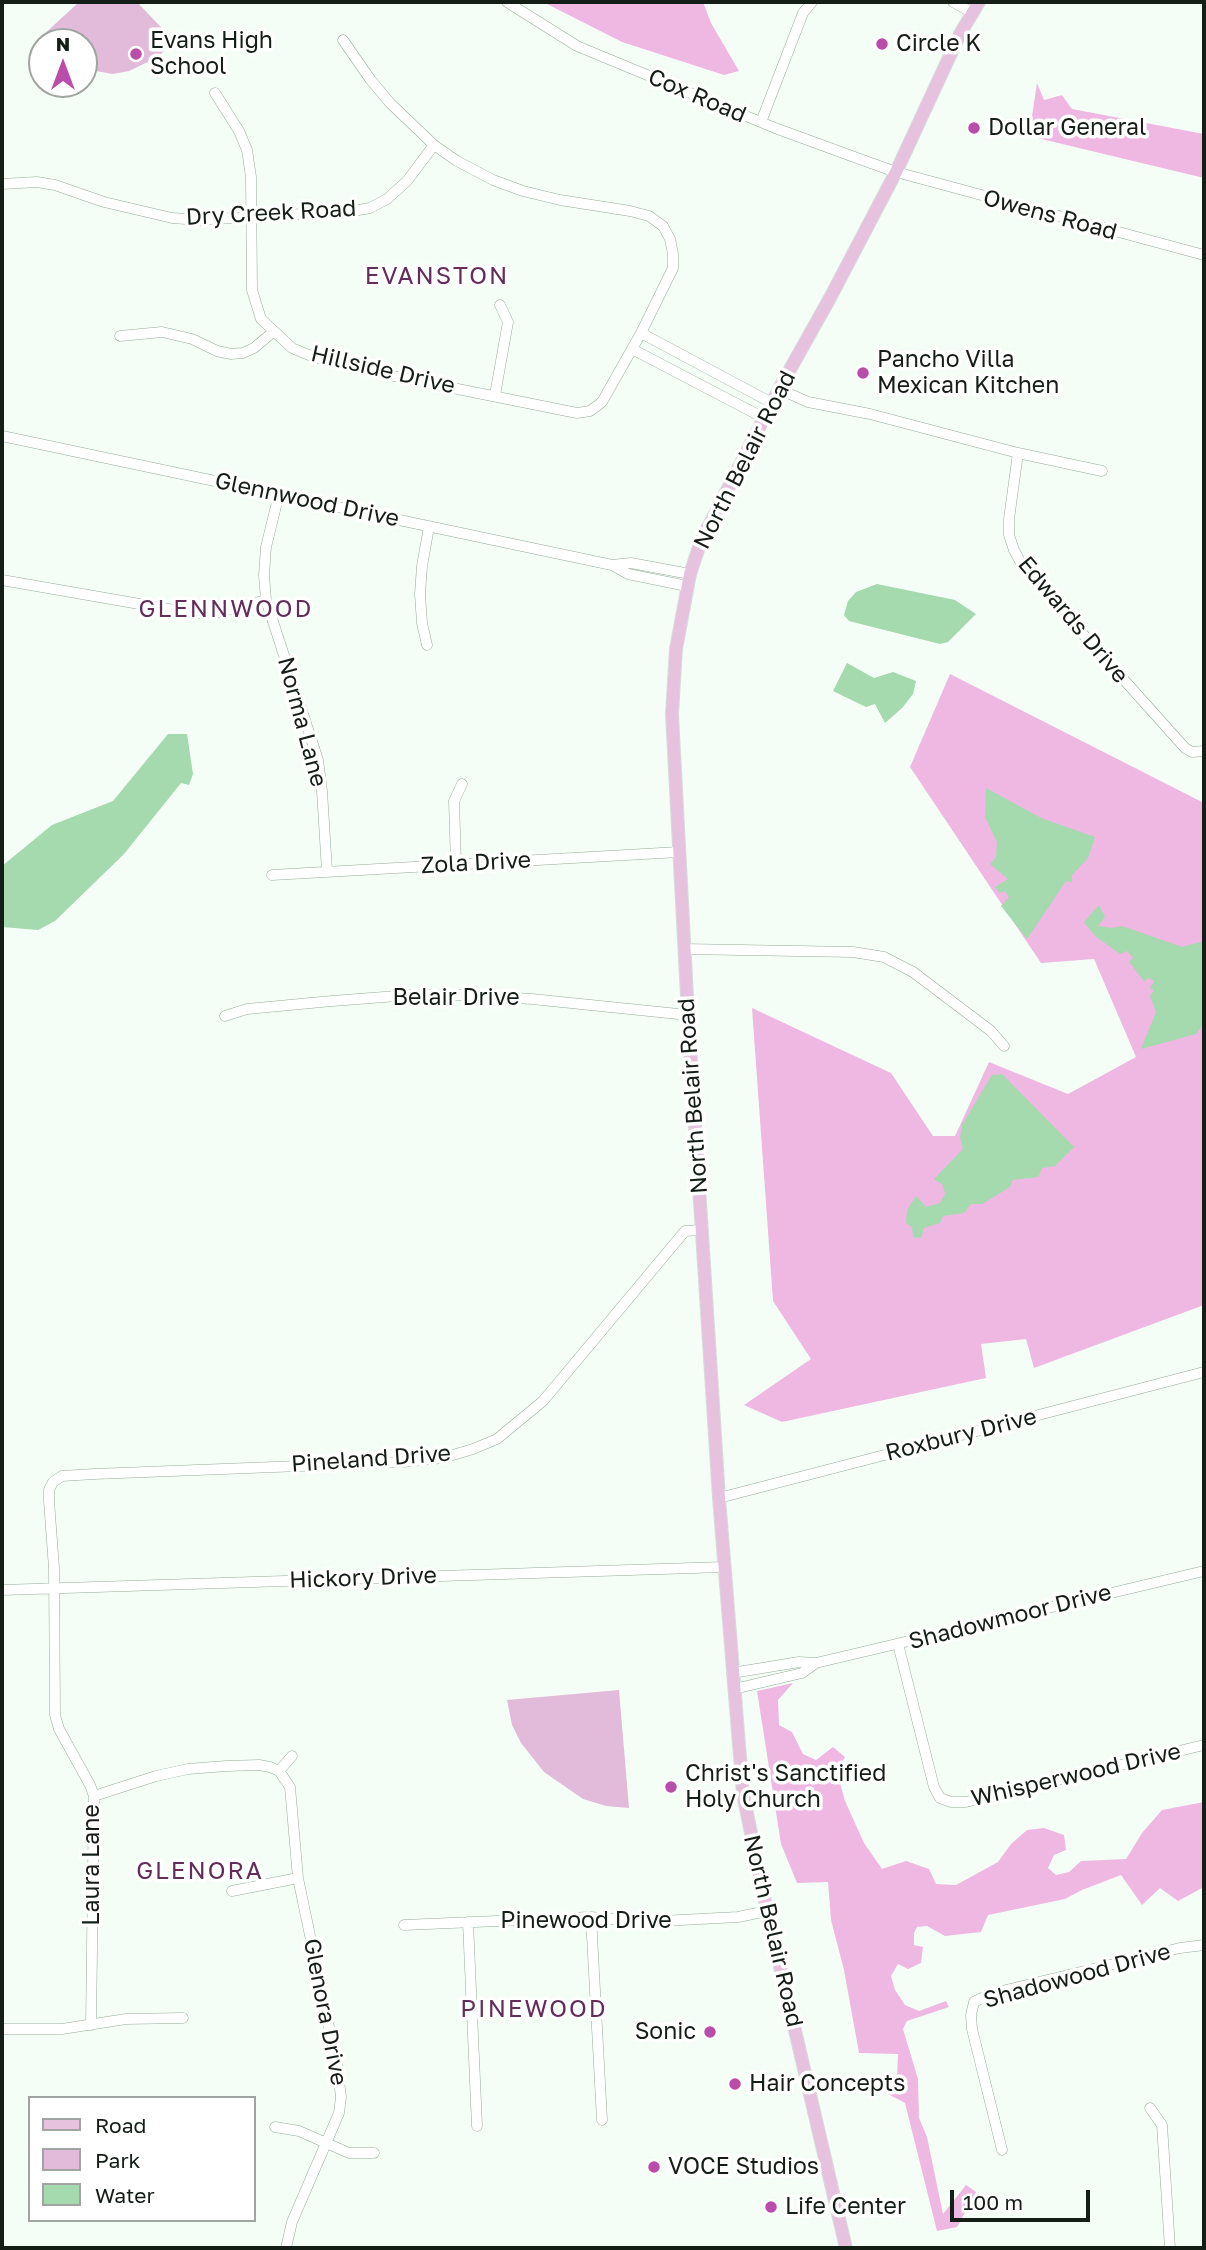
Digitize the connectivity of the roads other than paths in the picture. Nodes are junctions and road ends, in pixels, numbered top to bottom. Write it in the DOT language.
graph roads {
  1 [pos="507,2"];
  2 [pos="812,2"];
  3 [pos="953,2"];
  4 [pos="976,7"];
  5 [pos="343,40"];
  6 [pos="215,93"];
  7 [pos="761,122"];
  8 [pos="434,145"];
  9 [pos="896,172"];
  10 [pos="2,184"];
  11 [pos="252,217"];
  12 [pos="1204,255"];
  13 [pos="500,305"];
  14 [pos="273,332"];
  15 [pos="641,333"];
  16 [pos="120,336"];
  17 [pos="632,349"];
  18 [pos="779,388"];
  19 [pos="495,395"];
  20 [pos="772,403"];
  21 [pos="764,418"];
  22 [pos="2,436"];
  23 [pos="1018,453"];
  24 [pos="1102,471"];
  25 [pos="279,494"];
  26 [pos="429,527"];
  27 [pos="2,580"];
  28 [pos="689,580"];
  29 [pos="266,600"];
  30 [pos="427,645"];
  31 [pos="1204,751"];
  32 [pos="462,784"];
  33 [pos="679,852"];
  34 [pos="456,864"];
  35 [pos="327,872"];
  36 [pos="272,875"];
  37 [pos="684,949"];
  38 [pos="688,1015"];
  39 [pos="225,1016"];
  40 [pos="1004,1046"];
  41 [pos="701,1230"];
  42 [pos="1204,1372"];
  43 [pos="719,1498"];
  44 [pos="724,1567"];
  45 [pos="1204,1571"];
  46 [pos="54,1588"];
  47 [pos="2,1590"];
  48 [pos="898,1644"];
  49 [pos="816,1663"];
  50 [pos="774,1666"];
  51 [pos="732,1673"];
  52 [pos="777,1679"];
  53 [pos="734,1689"];
  54 [pos="1204,1745"];
  55 [pos="292,1756"];
  56 [pos="279,1771"];
  57 [pos="94,1796"];
  58 [pos="298,1878"];
  59 [pos="232,1891"];
  60 [pos="767,1911"];
  61 [pos="592,1917"];
  62 [pos="468,1922"];
  63 [pos="404,1925"];
  64 [pos="1204,1945"];
  65 [pos="183,2018"];
  66 [pos="91,2025"];
  67 [pos="2,2029"];
  68 [pos="1150,2108"];
  69 [pos="602,2120"];
  70 [pos="477,2126"];
  71 [pos="275,2127"];
  72 [pos="326,2143"];
  73 [pos="1002,2150"];
  74 [pos="374,2153"];
  75 [pos="286,2248"];
  76 [pos="846,2248"];
  77 [pos="1170,2248"];
  1 -- 7 [label="street, Cox Road"];
  2 -- 7 [label="street"];
  3 -- 4 [label="street"];
  4 -- 9 [label="main road, North Belair Road"];
  5 -- 8 [label="street"];
  6 -- 11 [label="street, Hillside Drive"];
  7 -- 9 [label="street, Cox Road"];
  8 -- 11 [label="street, Dry Creek Road"];
  8 -- 15 [label="street"];
  9 -- 12 [label="street, Owens Road"];
  9 -- 18 [label="main road, North Belair Road"];
  10 -- 11 [label="street, Dry Creek Road"];
  11 -- 14 [label="street, Hillside Drive"];
  13 -- 19 [label="street"];
  14 -- 16 [label="street"];
  14 -- 19 [label="street, Hillside Drive"];
  15 -- 17 [label="street"];
  15 -- 20 [label="street"];
  17 -- 19 [label="street, Hillside Drive"];
  17 -- 21 [label="street"];
  18 -- 20 [label="main road, North Belair Road"];
  18 -- 23 [label="street"];
  20 -- 21 [label="main road, North Belair Road"];
  21 -- 28 [label="main road, North Belair Road"];
  22 -- 25 [label="street, Glennwood Drive"];
  23 -- 24 [label="street"];
  23 -- 31 [label="street, Edwards Drive"];
  25 -- 26 [label="street, Glennwood Drive"];
  25 -- 29 [label="street, Norma Lane"];
  26 -- 28 [label="street, Glennwood Drive"];
  26 -- 30 [label="street"];
  27 -- 29 [label="street"];
  28 -- 33 [label="main road, North Belair Road"];
  29 -- 35 [label="street, Norma Lane"];
  32 -- 34 [label="street"];
  33 -- 34 [label="street, Zola Drive"];
  33 -- 37 [label="main road, North Belair Road"];
  34 -- 35 [label="street, Zola Drive"];
  35 -- 36 [label="street, Zola Drive"];
  37 -- 38 [label="main road, North Belair Road"];
  37 -- 40 [label="street"];
  38 -- 39 [label="street, Belair Drive"];
  38 -- 41 [label="main road, North Belair Road"];
  41 -- 43 [label="main road, North Belair Road"];
  41 -- 46 [label="street, Pineland Drive"];
  42 -- 43 [label="street, Roxbury Drive"];
  43 -- 44 [label="main road, North Belair Road"];
  44 -- 46 [label="street, Hickory Drive"];
  44 -- 51 [label="main road, North Belair Road"];
  45 -- 48 [label="street, Shadowmoor Drive"];
  46 -- 47 [label="street, Hickory Drive"];
  46 -- 57 [label="street, Laura Lane"];
  48 -- 49 [label="street, Shadowmoor Drive"];
  48 -- 54 [label="street, Whisperwood Drive"];
  49 -- 50 [label="street, Shadowmoor Drive"];
  49 -- 52 [label="street, Shadowmoor Drive"];
  50 -- 51 [label="street, Shadowmoor Drive"];
  50 -- 52 [label="street"];
  51 -- 53 [label="main road, North Belair Road"];
  52 -- 53 [label="street, Shadowmoor Drive"];
  53 -- 60 [label="main road, North Belair Road"];
  55 -- 56 [label="street"];
  56 -- 57 [label="street"];
  56 -- 58 [label="street, Glenora Drive"];
  57 -- 66 [label="street, Laura Lane"];
  58 -- 59 [label="street"];
  58 -- 72 [label="street, Glenora Drive"];
  60 -- 61 [label="street, Pinewood Drive"];
  60 -- 76 [label="main road, North Belair Road"];
  61 -- 62 [label="street, Pinewood Drive"];
  61 -- 69 [label="street"];
  62 -- 63 [label="street, Pinewood Drive"];
  62 -- 70 [label="street"];
  64 -- 73 [label="street, Shadowood Drive"];
  65 -- 66 [label="street"];
  66 -- 67 [label="street"];
  68 -- 77 [label="street"];
  71 -- 72 [label="street"];
  72 -- 74 [label="street"];
  72 -- 75 [label="street, Glenora Drive"];
}
